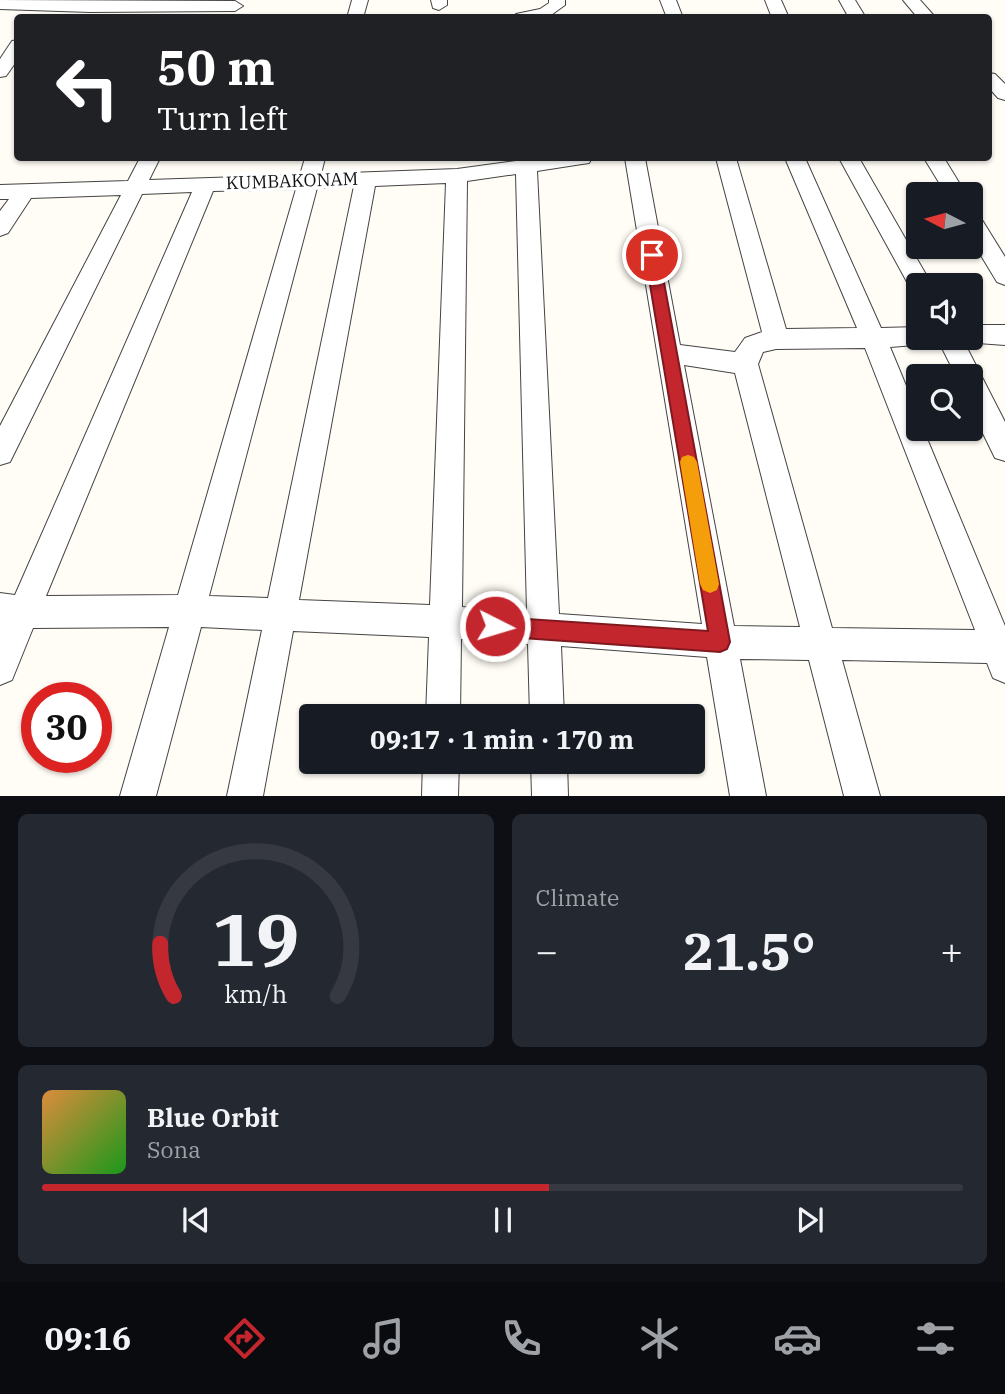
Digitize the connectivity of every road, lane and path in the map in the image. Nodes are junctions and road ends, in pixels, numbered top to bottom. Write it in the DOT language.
graph roads {
  1 [pos="557,0"];
  2 [pos="911,0"];
  3 [pos="0,4"];
  4 [pos="234,8"];
  5 [pos="43,11"];
  6 [pos="540,14"];
  7 [pos="924,14"];
  8 [pos="14,51"];
  9 [pos="0,72"];
  10 [pos="992,81"];
  11 [pos="1005,94"];
  12 [pos="148,161"];
  13 [pos="636,161"];
  14 [pos="727,161"];
  15 [pos="796,161"];
  16 [pos="851,161"];
  17 [pos="936,161"];
  18 [pos="526,162"];
  19 [pos="311,170"];
  20 [pos="457,176"];
  21 [pos="366,178"];
  22 [pos="949,182"];
  23 [pos="206,184"];
  24 [pos="134,187"];
  25 [pos="26,189"];
  26 [pos="0,192"];
  27 [pos="0,228"];
  28 [pos="984,241"];
  29 [pos="913,273"];
  30 [pos="1005,276"];
  31 [pos="983,335"];
  32 [pos="1005,335"];
  33 [pos="906,338"];
  34 [pos="776,339"];
  35 [pos="874,339"];
  36 [pos="669,353"];
  37 [pos="745,364"];
  38 [pos="983,406"];
  39 [pos="1005,449"];
  40 [pos="0,453"];
  41 [pos="12,610"];
  42 [pos="191,611"];
  43 [pos="281,616"];
  44 [pos="447,622"];
  45 [pos="544,631"];
  46 [pos="720,642"];
  47 [pos="822,643"];
  48 [pos="1002,653"];
  49 [pos="0,668"];
  50 [pos="444,704"];
  51 [pos="547,704"];
  52 [pos="441,774"];
  53 [pos="549,774"];
  54 [pos="138,796"];
  55 [pos="245,796"];
  56 [pos="440,796"];
  57 [pos="550,796"];
  58 [pos="748,796"];
  59 [pos="862,796"];
  1 -- 6 [label="street"];
  2 -- 7 [label="street"];
  3 -- 5 [label="street"];
  4 -- 5 [label="street"];
  8 -- 9 [label="street"];
  10 -- 11 [label="street"];
  12 -- 24 [label="street"];
  13 -- 36 [label="street"];
  14 -- 34 [label="street"];
  15 -- 35 [label="street"];
  16 -- 29 [label="street"];
  17 -- 22 [label="street"];
  18 -- 20 [label="street, KUMBAKONAM"];
  18 -- 45 [label="street"];
  19 -- 21 [label="street, KUMBAKONAM"];
  19 -- 23 [label="street, KUMBAKONAM"];
  19 -- 42 [label="street"];
  20 -- 21 [label="street, KUMBAKONAM"];
  20 -- 44 [label="street"];
  21 -- 43 [label="street"];
  23 -- 24 [label="street, KUMBAKONAM"];
  23 -- 41 [label="street"];
  24 -- 25 [label="street, KUMBAKONAM"];
  24 -- 40 [label="street"];
  25 -- 26 [label="street, KUMBAKONAM"];
  25 -- 27 [label="street"];
  28 -- 30 [label="street"];
  31 -- 32 [label="street"];
  33 -- 35 [label="street"];
  34 -- 35 [label="street"];
  34 -- 37 [label="street"];
  35 -- 48 [label="street"];
  36 -- 37 [label="street"];
  36 -- 46 [label="street"];
  37 -- 47 [label="street"];
  38 -- 39 [label="street"];
  41 -- 42 [label="street"];
  41 -- 49 [label="street"];
  42 -- 43 [label="street"];
  42 -- 54 [label="street"];
  43 -- 44 [label="street"];
  43 -- 55 [label="street"];
  44 -- 45 [label="street"];
  44 -- 50 [label="street"];
  45 -- 46 [label="street"];
  45 -- 51 [label="street"];
  46 -- 47 [label="street"];
  46 -- 58 [label="street"];
  47 -- 48 [label="street"];
  47 -- 59 [label="street"];
  52 -- 56 [label="street"];
  53 -- 57 [label="street"];
}
